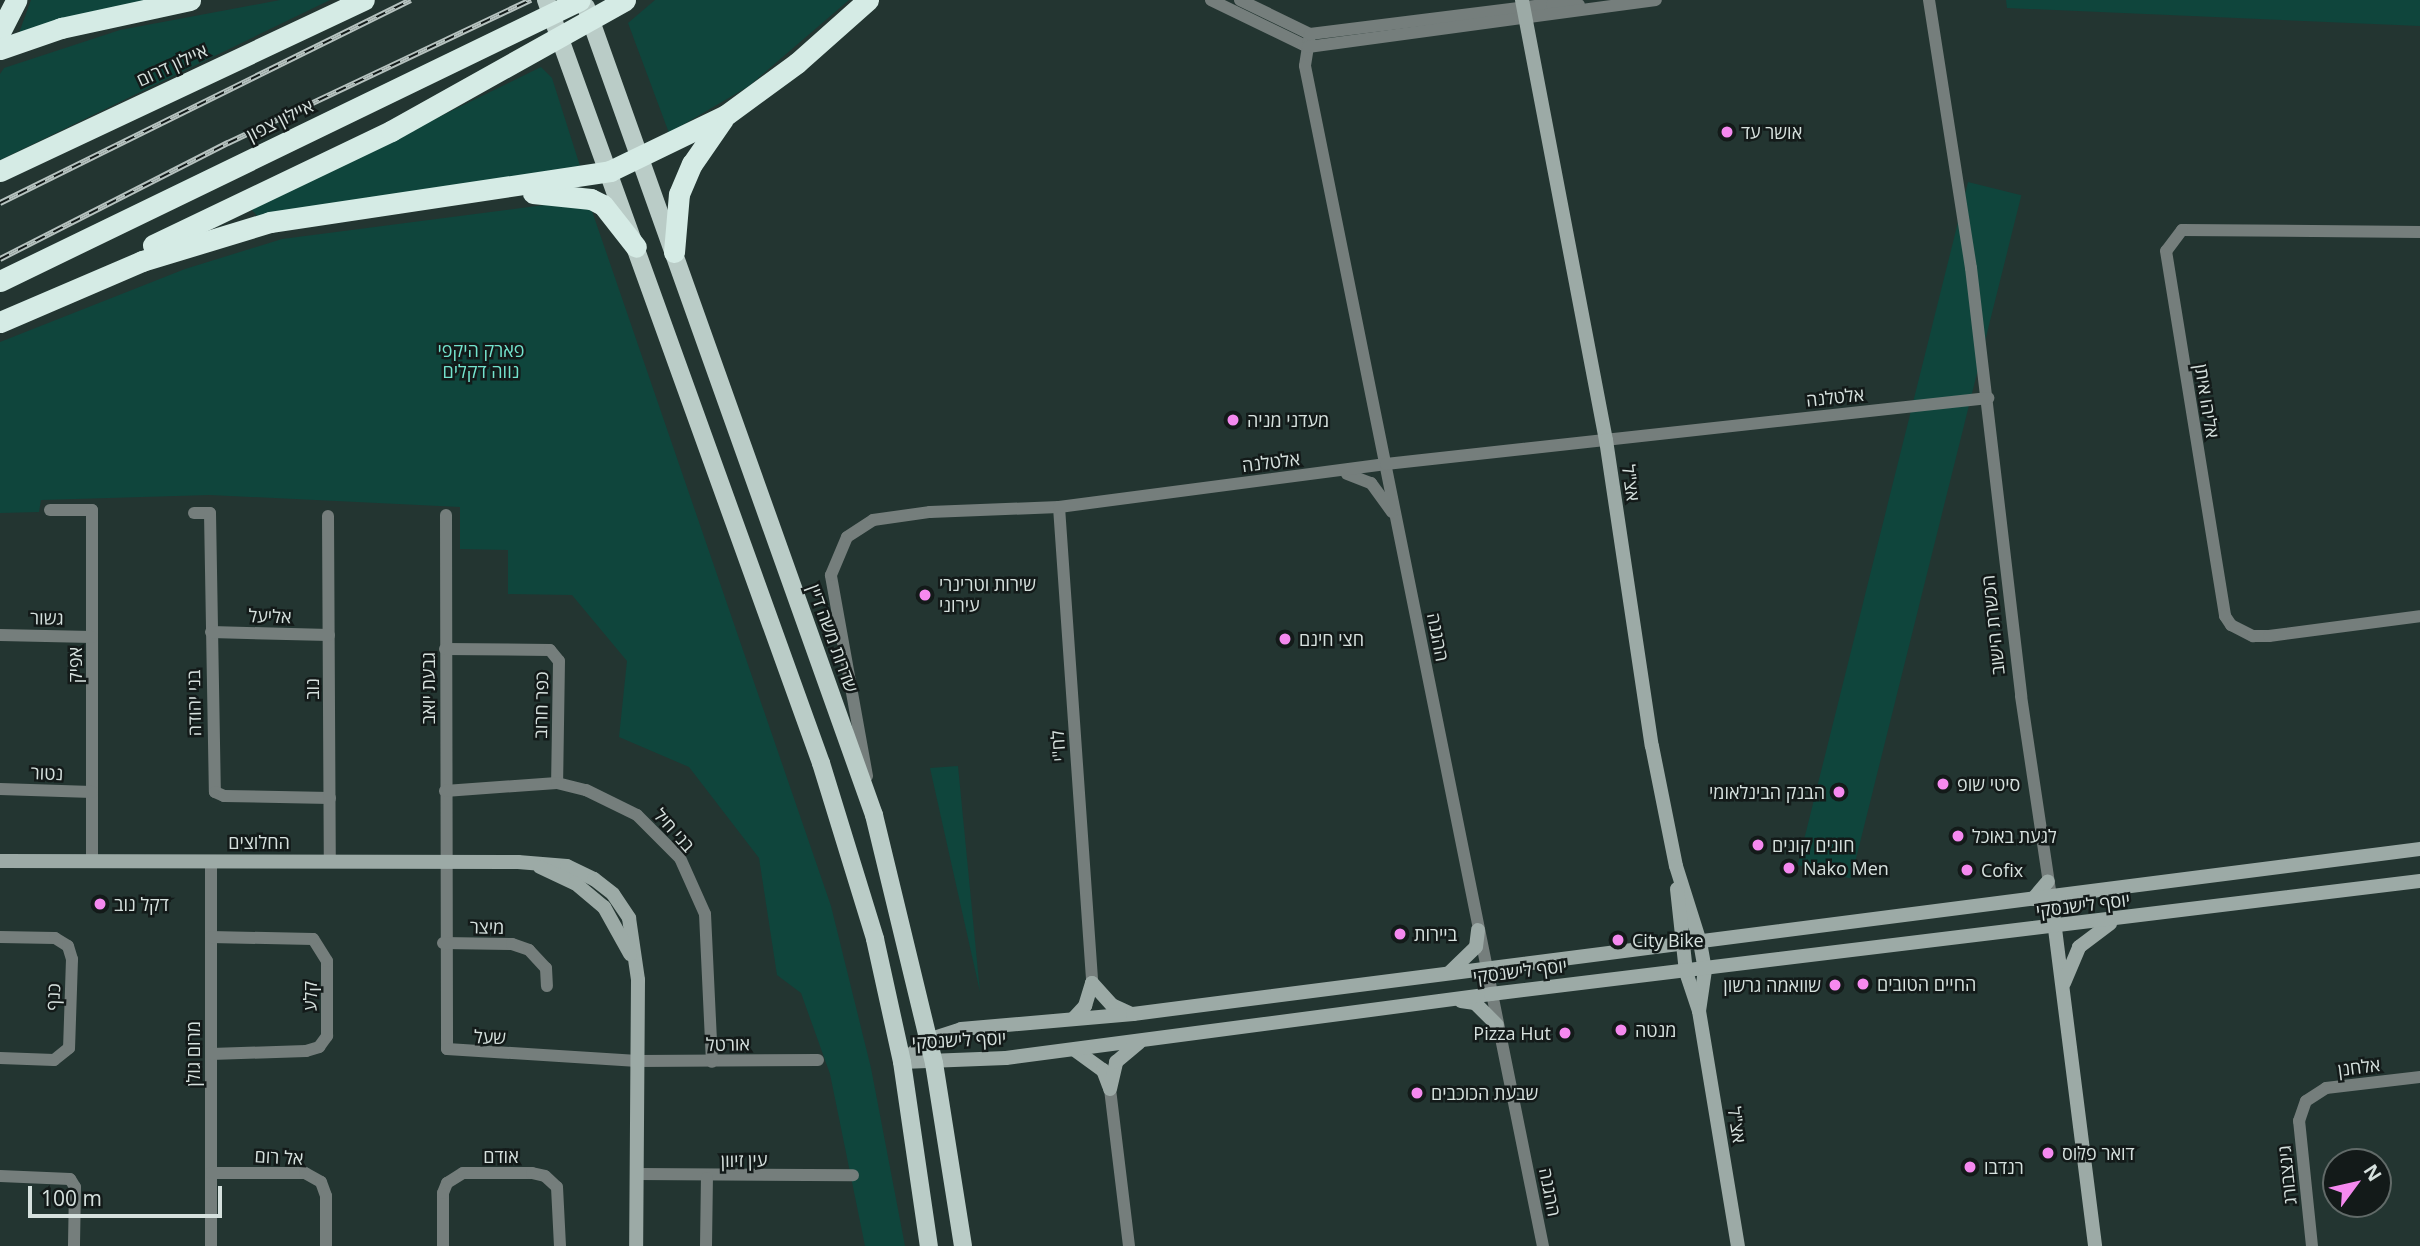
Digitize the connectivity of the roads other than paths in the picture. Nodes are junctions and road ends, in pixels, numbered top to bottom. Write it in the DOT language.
graph roads {
  1 [pos="16,0"];
  2 [pos="190,0"];
  3 [pos="364,0"];
  4 [pos="546,0"];
  5 [pos="582,0"];
  6 [pos="625,0"];
  7 [pos="869,0"];
  8 [pos="1211,0"];
  9 [pos="1240,0"];
  10 [pos="1656,0"];
  11 [pos="1929,0"];
  12 [pos="1528,9"];
  13 [pos="0,32"];
  14 [pos="1310,34"];
  15 [pos="1308,47"];
  16 [pos="0,49"];
  17 [pos="726,115"];
  18 [pos="642,158"];
  19 [pos="0,171"];
  20 [pos="610,172"];
  21 [pos="468,191"];
  22 [pos="2420,232"];
  23 [pos="636,247"];
  24 [pos="674,251"];
  25 [pos="0,281"];
  26 [pos="0,321"];
  27 [pos="1988,398"];
  28 [pos="1606,440"];
  29 [pos="1386,464"];
  30 [pos="1333,471"];
  31 [pos="1059,507"];
  32 [pos="51,510"];
  33 [pos="194,513"];
  34 [pos="446,514"];
  35 [pos="328,516"];
  36 [pos="1398,524"];
  37 [pos="2420,616"];
  38 [pos="211,632"];
  39 [pos="0,635"];
  40 [pos="329,635"];
  41 [pos="92,637"];
  42 [pos="445,649"];
  43 [pos="557,783"];
  44 [pos="0,789"];
  45 [pos="445,790"];
  46 [pos="92,792"];
  47 [pos="330,798"];
  48 [pos="874,815"];
  49 [pos="2420,849"];
  50 [pos="0,861"];
  51 [pos="92,861"];
  52 [pos="211,861"];
  53 [pos="330,862"];
  54 [pos="444,862"];
  55 [pos="1676,866"];
  56 [pos="2048,881"];
  57 [pos="2420,881"];
  58 [pos="2050,897"];
  59 [pos="2033,899"];
  60 [pos="2117,920"];
  61 [pos="2055,928"];
  62 [pos="1478,930"];
  63 [pos="0,937"];
  64 [pos="211,937"];
  65 [pos="1700,942"];
  66 [pos="443,943"];
  67 [pos="1681,946"];
  68 [pos="1486,970"];
  69 [pos="1705,970"];
  70 [pos="1686,972"];
  71 [pos="1443,976"];
  72 [pos="1091,983"];
  73 [pos="547,986"];
  74 [pos="2062,988"];
  75 [pos="1491,994"];
  76 [pos="1453,999"];
  77 [pos="1699,1011"];
  78 [pos="1133,1014"];
  79 [pos="1073,1019"];
  80 [pos="1497,1025"];
  81 [pos="929,1040"];
  82 [pos="1142,1041"];
  83 [pos="1075,1050"];
  84 [pos="211,1054"];
  85 [pos="0,1058"];
  86 [pos="818,1060"];
  87 [pos="638,1061"];
  88 [pos="712,1062"];
  89 [pos="902,1062"];
  90 [pos="934,1063"];
  91 [pos="2420,1077"];
  92 [pos="1110,1089"];
  93 [pos="2306,1101"];
  94 [pos="211,1173"];
  95 [pos="637,1174"];
  96 [pos="853,1175"];
  97 [pos="0,1176"];
  98 [pos="707,1178"];
  99 [pos="74,1246"];
  100 [pos="211,1246"];
  101 [pos="326,1246"];
  102 [pos="443,1246"];
  103 [pos="561,1246"];
  104 [pos="636,1246"];
  105 [pos="706,1246"];
  106 [pos="929,1246"];
  107 [pos="963,1246"];
  108 [pos="1129,1246"];
  109 [pos="1543,1246"];
  110 [pos="1738,1246"];
  111 [pos="2095,1246"];
  112 [pos="2312,1246"];
  1 -- 13 [label="highway"];
  2 -- 16 [label="highway"];
  3 -- 19 [label="highway, איילון דרום"];
  4 -- 20 [label="main road"];
  5 -- 18 [label="main road, שדרות משה דיין"];
  5 -- 25 [label="highway, איילון צפון"];
  6 -- 26 [label="highway"];
  7 -- 17 [label="highway"];
  8 -- 15 [label="street"];
  9 -- 14 [label="street"];
  10 -- 12 [label="street"];
  11 -- 27 [label="street, הכשרת הישוב"];
  12 -- 14 [label="street"];
  12 -- 15 [label="street"];
  12 -- 28 [label="main road, אצ\"ל"];
  14 -- 15 [label="street, ההגנה"];
  15 -- 29 [label="street, ההגנה"];
  17 -- 18 [label="highway"];
  17 -- 24 [label="highway"];
  18 -- 20 [label="highway"];
  18 -- 24 [label="main road, שדרות משה דיין"];
  20 -- 21 [label="highway"];
  20 -- 23 [label="main road"];
  21 -- 23 [label="highway"];
  21 -- 26 [label="highway"];
  22 -- 37 [label="street, אליהו איתן"];
  23 -- 89 [label="main road"];
  24 -- 48 [label="main road, שדרות משה דיין"];
  27 -- 28 [label="street, אלטלנה"];
  27 -- 56 [label="street, הכשרת הישוב"];
  28 -- 29 [label="street, אלטלנה"];
  28 -- 55 [label="main road, אצ\"ל"];
  29 -- 30 [label="street, אלטלנה"];
  29 -- 36 [label="street, ההגנה"];
  30 -- 31 [label="street, אלטלנה"];
  30 -- 36 [label="street"];
  31 -- 48 [label="street, אלטלנה"];
  31 -- 72 [label="street, לח\"י"];
  32 -- 41 [label="street, אפיק"];
  33 -- 38 [label="street, בני יהודה"];
  34 -- 42 [label="street, גבעת יואב"];
  35 -- 40 [label="street, נוב"];
  36 -- 62 [label="street, ההגנה"];
  38 -- 40 [label="street, אליעל"];
  38 -- 47 [label="street, בני יהודה"];
  39 -- 41 [label="street, גשור"];
  40 -- 47 [label="street, נוב"];
  41 -- 46 [label="street, אפיק"];
  42 -- 43 [label="street, כפר חרוב"];
  42 -- 45 [label="street, גבעת יואב"];
  43 -- 45 [label="street, בני חיל"];
  43 -- 88 [label="street, בני חיל"];
  44 -- 46 [label="street, נטור"];
  45 -- 54 [label="street, גבעת יואב"];
  46 -- 51 [label="street, אפיק"];
  47 -- 53 [label="street, נוב"];
  48 -- 81 [label="main road, שדרות משה דיין"];
  49 -- 58 [label="main road, יוסף לישנסקי"];
  50 -- 51 [label="main road, החלוצים"];
  51 -- 52 [label="main road, החלוצים"];
  52 -- 53 [label="main road, החלוצים"];
  52 -- 64 [label="street, מרום גולן"];
  53 -- 54 [label="main road, החלוצים"];
  54 -- 66 [label="street, שעל"];
  54 -- 87 [label="main road, החלוצים"];
  55 -- 65 [label="main road, אצ\"ל"];
  55 -- 67 [label="main road, אצ\"ל"];
  56 -- 58 [label="street, הכשרת הישוב"];
  56 -- 59 [label="main road"];
  57 -- 60 [label="main road, יוסף לישנסקי"];
  58 -- 59 [label="main road, יוסף לישנסקי"];
  58 -- 61 [label="main road, הכשרת הישוב"];
  59 -- 65 [label="main road, יוסף לישנסקי"];
  60 -- 61 [label="main road, יוסף לישנסקי"];
  60 -- 74 [label="main road"];
  61 -- 69 [label="main road, יוסף לישנסקי"];
  61 -- 74 [label="main road, הכשרת הישוב"];
  62 -- 68 [label="street, ההגנה"];
  62 -- 71 [label="main road"];
  63 -- 85 [label="street, כנף"];
  64 -- 84 [label="street, מרום גולן"];
  64 -- 84 [label="street, קלע"];
  65 -- 67 [label="main road, יוסף לישנסקי"];
  65 -- 69 [label="main road, אצ\"ל"];
  66 -- 73 [label="street, מיצר"];
  66 -- 87 [label="street, שעל"];
  67 -- 68 [label="main road, יוסף לישנסקי"];
  67 -- 70 [label="main road, אצ\"ל"];
  68 -- 71 [label="main road, יוסף לישנסקי"];
  68 -- 75 [label="street, ההגנה"];
  69 -- 70 [label="main road, יוסף לישנסקי"];
  69 -- 77 [label="main road, אצ\"ל"];
  70 -- 75 [label="main road, יוסף לישנסקי"];
  70 -- 77 [label="main road, אצ\"ל"];
  71 -- 78 [label="main road, יוסף לישנסקי"];
  72 -- 78 [label="main road"];
  72 -- 79 [label="main road"];
  74 -- 111 [label="main road, הכשרת הישוב"];
  75 -- 76 [label="main road, יוסף לישנסקי"];
  75 -- 80 [label="street, ההגנה"];
  76 -- 80 [label="main road"];
  76 -- 82 [label="main road, יוסף לישנסקי"];
  77 -- 110 [label="main road, אצ\"ל"];
  78 -- 79 [label="main road, יוסף לישנסקי"];
  79 -- 81 [label="main road, יוסף לישנסקי"];
  80 -- 109 [label="street, ההגנה"];
  81 -- 89 [label="main road, יוסף לישנסקי"];
  81 -- 90 [label="main road, שדרות משה דיין"];
  82 -- 83 [label="main road, יוסף לישנסקי"];
  82 -- 92 [label="main road"];
  83 -- 90 [label="main road, יוסף לישנסקי"];
  83 -- 92 [label="main road"];
  84 -- 94 [label="street, מרום גולן"];
  86 -- 88 [label="street, אורטל"];
  87 -- 88 [label="street, אורטל"];
  87 -- 95 [label="main road, החלוצים"];
  89 -- 90 [label="main road, יוסף לישנסקי"];
  89 -- 106 [label="main road"];
  90 -- 107 [label="main road, שדרות משה דיין"];
  91 -- 93 [label="street, אלחנן"];
  92 -- 108 [label="street"];
  93 -- 112 [label="street, גינצבורג"];
  94 -- 100 [label="street, מרום גולן"];
  94 -- 101 [label="street, אל רום"];
  95 -- 98 [label="street, עין זיוון"];
  95 -- 104 [label="main road, החלוצים"];
  96 -- 98 [label="street, עין זיוון"];
  97 -- 99 [label="street"];
  98 -- 105 [label="street"];
  102 -- 103 [label="street, אודם"];
}
